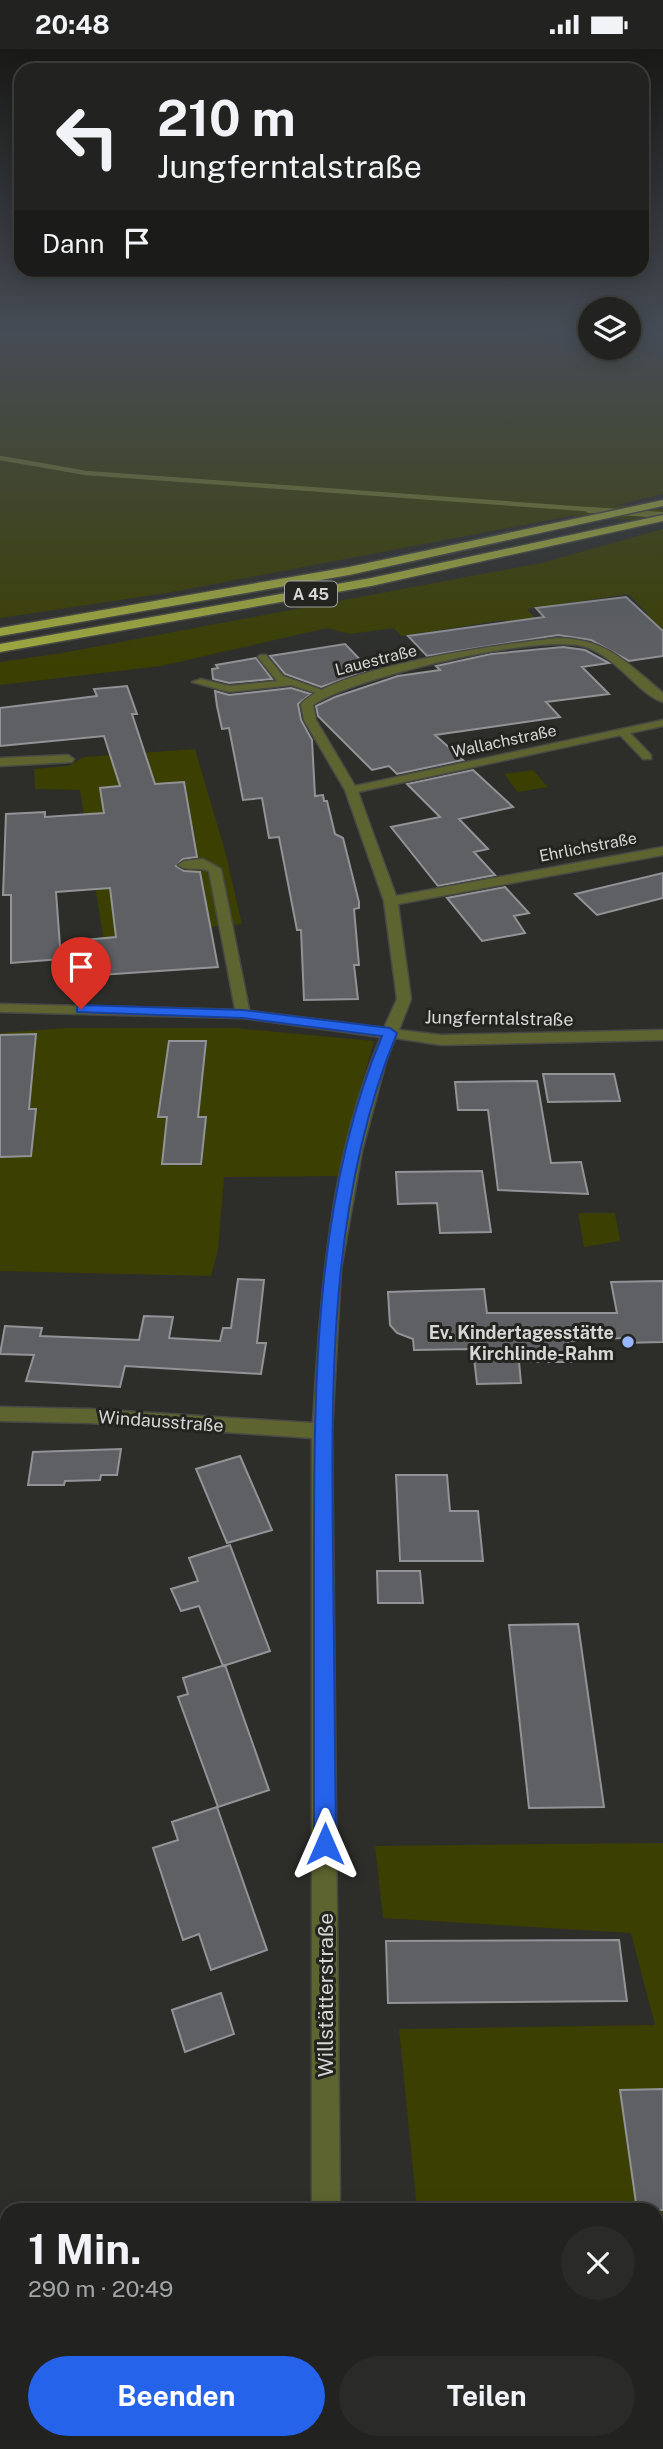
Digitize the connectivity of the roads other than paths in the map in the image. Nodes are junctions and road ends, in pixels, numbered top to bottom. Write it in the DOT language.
graph roads {
  1 [pos="663,503"];
  2 [pos="663,518"];
  3 [pos="0,632"];
  4 [pos="0,648"];
  5 [pos="263,657"];
  6 [pos="197,682"];
  7 [pos="291,683"];
  8 [pos="322,692"];
  9 [pos="663,699"];
  10 [pos="663,723"];
  11 [pos="624,732"];
  12 [pos="647,757"];
  13 [pos="68,759"];
  14 [pos="0,762"];
  15 [pos="351,790"];
  16 [pos="663,851"];
  17 [pos="184,865"];
  18 [pos="391,901"];
  19 [pos="0,1008"];
  20 [pos="243,1014"];
  21 [pos="390,1033"];
  22 [pos="663,1035"];
  23 [pos="0,1414"];
  24 [pos="323,1431"];
  25 [pos="326,2203"];
  1 -- 3 [label="highway, A 45"];
  2 -- 4 [label="highway, A 45"];
  5 -- 7 [label="lane"];
  6 -- 7 [label="lane"];
  7 -- 8 [label="lane"];
  8 -- 9 [label="street, Lauestraße"];
  8 -- 15 [label="street, Lauestraße"];
  10 -- 11 [label="street, Wallachstraße"];
  11 -- 12 [label="lane"];
  11 -- 15 [label="street, Wallachstraße"];
  13 -- 14 [label="street"];
  15 -- 18 [label="street, Lauestraße"];
  16 -- 18 [label="street, Ehrlichstraße"];
  17 -- 20 [label="lane"];
  18 -- 21 [label="street, Lauestraße"];
  19 -- 20 [label="street, Jungferntalstraße"];
  20 -- 21 [label="street, Jungferntalstraße"];
  21 -- 22 [label="street, Jungferntalstraße"];
  21 -- 24 [label="street, Willstätterstraße"];
  23 -- 24 [label="street, Windausstraße"];
  24 -- 25 [label="street, Willstätterstraße"];
}
